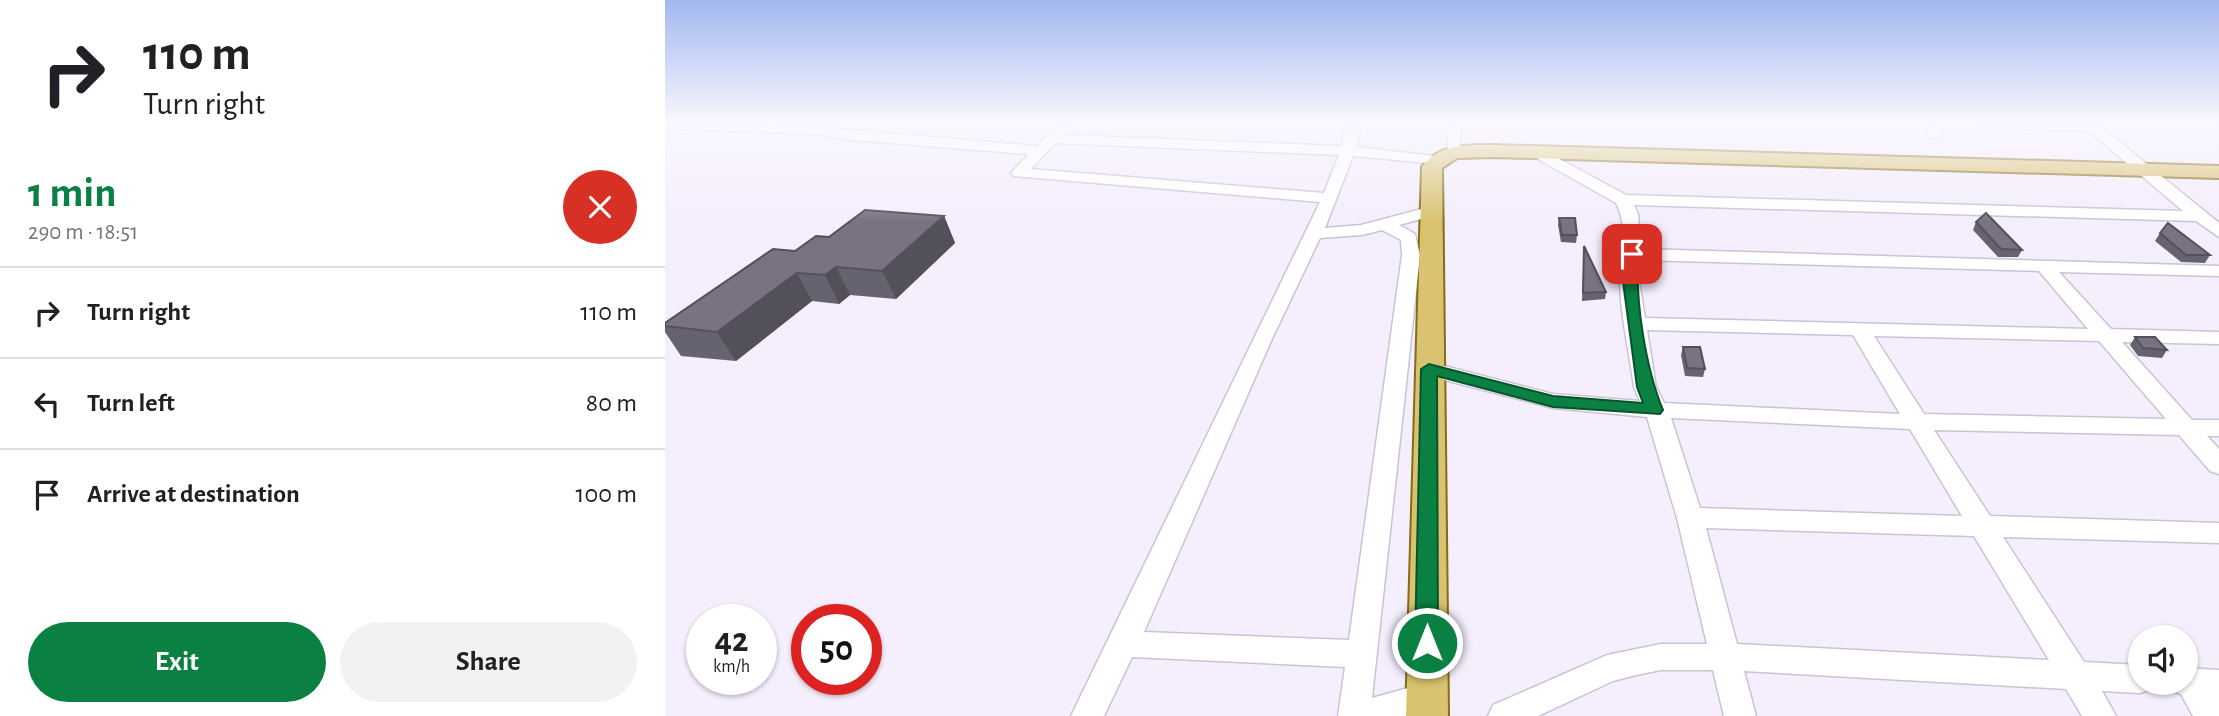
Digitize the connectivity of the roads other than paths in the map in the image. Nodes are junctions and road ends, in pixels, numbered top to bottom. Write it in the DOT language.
graph roads {
  1 [pos="1034,155"];
  2 [pos="1346,155"];
  3 [pos="1437,155"];
  4 [pos="1460,155"];
  5 [pos="1542,155"];
  6 [pos="1651,155"];
  7 [pos="2126,155"];
  8 [pos="1447,156"];
  9 [pos="2144,170"];
  10 [pos="2219,172"];
  11 [pos="1328,198"];
  12 [pos="1623,200"];
  13 [pos="1433,211"];
  14 [pos="2200,216"];
  15 [pos="1386,225"];
  16 [pos="2219,232"];
  17 [pos="1312,234"];
  18 [pos="1632,254"];
  19 [pos="2046,268"];
  20 [pos="2219,271"];
  21 [pos="1636,324"];
  22 [pos="1860,330"];
  23 [pos="2104,336"];
  24 [pos="2219,338"];
  25 [pos="1429,369"];
  26 [pos="1654,410"];
  27 [pos="1917,422"];
  28 [pos="2186,427"];
  29 [pos="2219,428"];
  30 [pos="2219,465"];
  31 [pos="1690,519"];
  32 [pos="1982,527"];
  33 [pos="2219,533"];
  34 [pos="1125,644"];
  35 [pos="1361,654"];
  36 [pos="1727,657"];
  37 [pos="2074,673"];
  38 [pos="2128,678"];
  39 [pos="2199,683"];
  40 [pos="1427,707"];
  41 [pos="1087,716"];
  42 [pos="1357,716"];
  43 [pos="1504,716"];
  44 [pos="1740,716"];
  45 [pos="2100,716"];
  46 [pos="2211,716"];
  1 -- 11 [label="street"];
  2 -- 11 [label="street"];
  3 -- 8 [label="street"];
  4 -- 8 [label="main road"];
  5 -- 12 [label="street"];
  6 -- 9 [label="main road"];
  7 -- 9 [label="street"];
  8 -- 13 [label="main road"];
  9 -- 10 [label="main road"];
  9 -- 14 [label="street"];
  11 -- 17 [label="street"];
  12 -- 14 [label="street"];
  12 -- 18 [label="street"];
  13 -- 15 [label="street"];
  13 -- 25 [label="main road"];
  14 -- 16 [label="street"];
  15 -- 17 [label="street"];
  15 -- 35 [label="street"];
  17 -- 34 [label="street"];
  18 -- 19 [label="street"];
  18 -- 21 [label="street"];
  19 -- 20 [label="street"];
  19 -- 23 [label="street"];
  21 -- 22 [label="street"];
  21 -- 26 [label="street"];
  22 -- 23 [label="street"];
  22 -- 27 [label="street"];
  23 -- 24 [label="street"];
  23 -- 28 [label="street"];
  25 -- 26 [label="street"];
  25 -- 40 [label="main road"];
  26 -- 27 [label="street"];
  26 -- 31 [label="street"];
  27 -- 28 [label="street"];
  27 -- 32 [label="street"];
  28 -- 29 [label="street"];
  28 -- 30 [label="street"];
  31 -- 32 [label="street"];
  31 -- 36 [label="street"];
  32 -- 33 [label="street"];
  32 -- 37 [label="street"];
  34 -- 35 [label="street"];
  34 -- 41 [label="street"];
  35 -- 42 [label="street"];
  36 -- 37 [label="street"];
  36 -- 43 [label="street"];
  36 -- 44 [label="street"];
  37 -- 38 [label="street"];
  37 -- 45 [label="street"];
  39 -- 46 [label="street"];
  40 -- 42 [label="street"];
}
